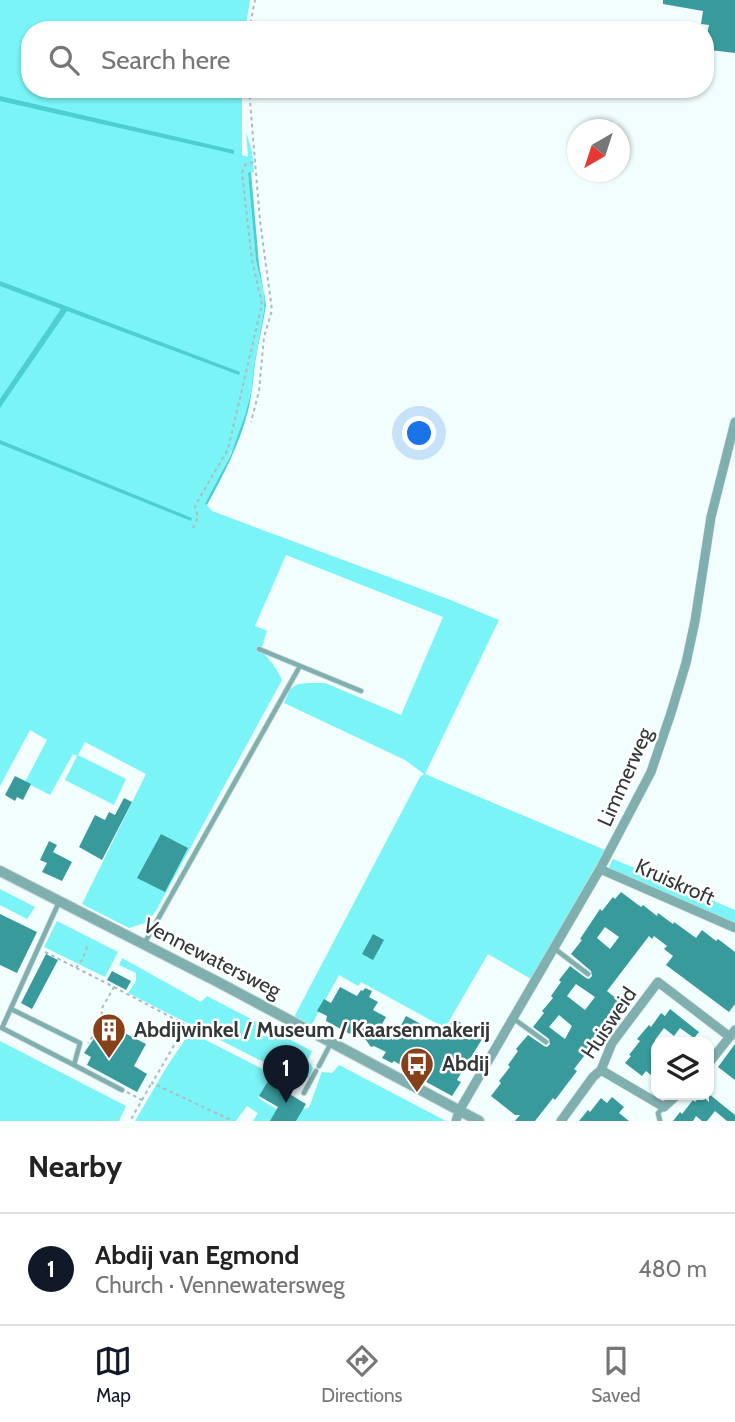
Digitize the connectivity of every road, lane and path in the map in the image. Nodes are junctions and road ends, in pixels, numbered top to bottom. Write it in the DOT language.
graph roads {
  1 [pos="255,0"];
  2 [pos="251,21"];
  3 [pos="250,98"];
  4 [pos="254,162"];
  5 [pos="251,422"];
  6 [pos="735,422"];
  7 [pos="193,528"];
  8 [pos="259,649"];
  9 [pos="300,666"];
  10 [pos="361,691"];
  11 [pos="600,869"];
  12 [pos="0,872"];
  13 [pos="59,901"];
  14 [pos="735,928"];
  15 [pos="88,944"];
  16 [pos="143,944"];
  17 [pos="38,948"];
  18 [pos="554,948"];
  19 [pos="76,968"];
  20 [pos="588,974"];
  21 [pos="114,987"];
  22 [pos="11,1009"];
  23 [pos="513,1019"];
  24 [pos="732,1034"];
  25 [pos="332,1042"];
  26 [pos="546,1042"];
  27 [pos="78,1049"];
  28 [pos="714,1057"];
  29 [pos="74,1065"];
  30 [pos="601,1070"];
  31 [pos="152,1083"];
  32 [pos="122,1090"];
  33 [pos="304,1093"];
  34 [pos="142,1100"];
  35 [pos="672,1100"];
  36 [pos="664,1107"];
  37 [pos="458,1116"];
  38 [pos="130,1121"];
  39 [pos="233,1121"];
  40 [pos="479,1121"];
  41 [pos="561,1121"];
  42 [pos="660,1121"];
  1 -- 2 [label="path"];
  3 -- 4 [label="path"];
  4 -- 5 [label="path"];
  4 -- 7 [label="path"];
  6 -- 11 [label="street, Limmerweg"];
  8 -- 9 [label="lane"];
  9 -- 10 [label="lane"];
  9 -- 16 [label="lane"];
  11 -- 14 [label="street, Kruiskroft"];
  11 -- 18 [label="street, Limmerweg"];
  12 -- 13 [label="street, Vennewatersweg"];
  13 -- 16 [label="street, Vennewatersweg"];
  13 -- 17 [label="lane"];
  15 -- 19 [label="path"];
  16 -- 25 [label="street, Vennewatersweg"];
  17 -- 19 [label="path"];
  17 -- 22 [label="lane"];
  18 -- 20 [label="lane"];
  18 -- 23 [label="street, Limmerweg"];
  19 -- 21 [label="path"];
  21 -- 27 [label="path"];
  21 -- 31 [label="path"];
  22 -- 27 [label="lane"];
  22 -- 29 [label="lane"];
  23 -- 26 [label="lane"];
  23 -- 37 [label="street, Limmerweg"];
  24 -- 28 [label="street"];
  24 -- 30 [label="street, Huisweid"];
  25 -- 33 [label="lane"];
  25 -- 37 [label="street, Vennewatersweg"];
  27 -- 29 [label="lane"];
  29 -- 32 [label="lane"];
  30 -- 36 [label="street"];
  30 -- 41 [label="street, Huisweid"];
  31 -- 34 [label="path"];
  31 -- 39 [label="path"];
  32 -- 34 [label="path"];
  34 -- 38 [label="path"];
  35 -- 36 [label="street"];
  36 -- 42 [label="lane"];
  37 -- 40 [label="street, Vennewatersweg"];
}
